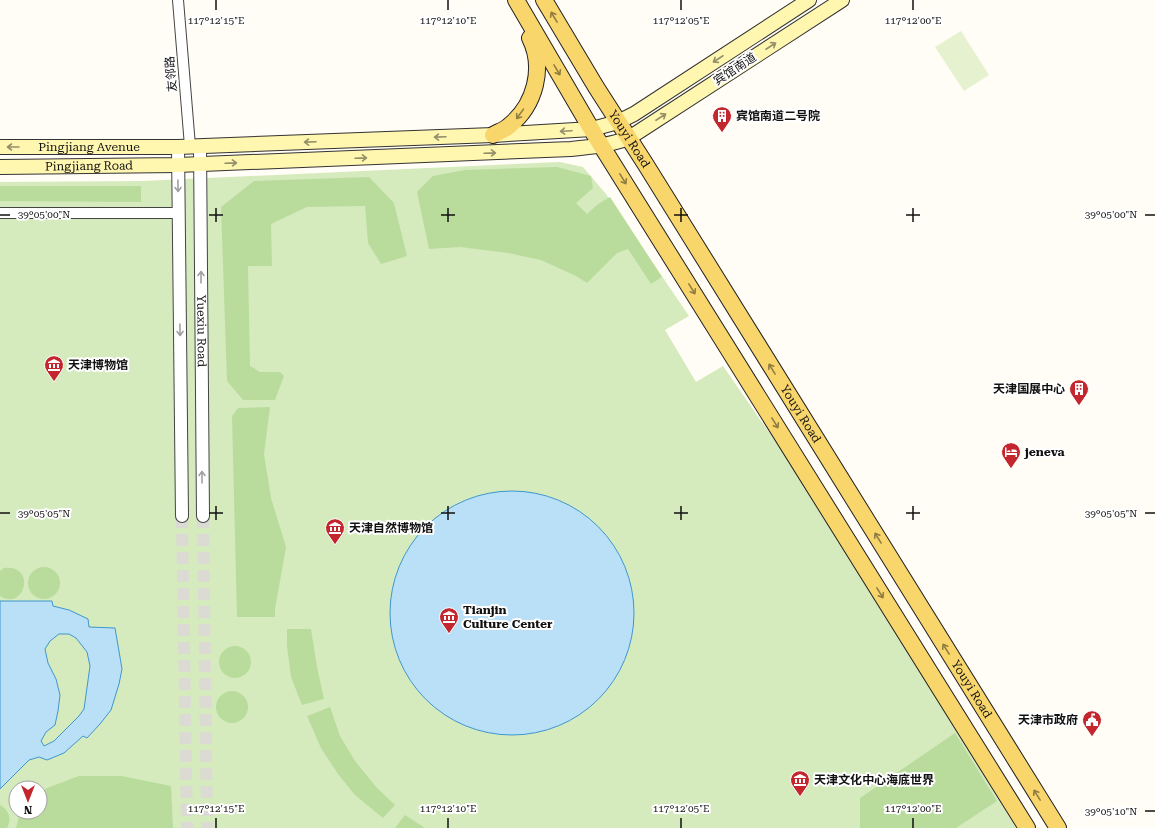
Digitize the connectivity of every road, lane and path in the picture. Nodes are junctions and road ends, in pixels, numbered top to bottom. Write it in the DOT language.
graph roads {
  1 [pos="178,0"];
  2 [pos="515,0"];
  3 [pos="544,0"];
  4 [pos="809,0"];
  5 [pos="842,0"];
  6 [pos="618,122"];
  7 [pos="592,129"];
  8 [pos="493,135"];
  9 [pos="629,138"];
  10 [pos="189,146"];
  11 [pos="602,146"];
  12 [pos="0,147"];
  13 [pos="200,164"];
  14 [pos="178,165"];
  15 [pos="0,167"];
  16 [pos="0,213"];
  17 [pos="178,213"];
  18 [pos="182,516"];
  19 [pos="203,516"];
  20 [pos="1027,828"];
  21 [pos="1058,828"];
  1 -- 10 [label="street, 友邻路"];
  2 -- 7 [label="main road, one-way"];
  2 -- 8 [label="main road, one-way"];
  6 -- 3 [label="main road, Youyi Road, one-way"];
  4 -- 6 [label="main road, 宾馆南道, one-way"];
  9 -- 5 [label="main road, 宾馆南道, one-way"];
  6 -- 7 [label="main road, 宾馆南道"];
  6 -- 9 [label="main road, Youyi Road"];
  7 -- 8 [label="main road, 宾馆南道, one-way"];
  7 -- 11 [label="main road"];
  8 -- 10 [label="main road, Pingjiang Avenue, one-way"];
  9 -- 11 [label="main road, 宾馆南道"];
  21 -- 9 [label="main road, Youyi Road, one-way"];
  10 -- 12 [label="main road, Pingjiang Avenue, one-way"];
  10 -- 13 [label="street, Yuexiu Road"];
  10 -- 14 [label="street, Yuexiu Road"];
  13 -- 11 [label="main road, Pingjiang Road, one-way"];
  11 -- 20 [label="main road, one-way"];
  13 -- 14 [label="main road, Pingjiang Road"];
  19 -- 13 [label="street, Yuexiu Road, one-way"];
  14 -- 15 [label="main road, Pingjiang Road"];
  14 -- 17 [label="street, Yuexiu Road, one-way"];
  16 -- 17 [label="street"];
  17 -- 18 [label="street, Yuexiu Road, one-way"];
}
